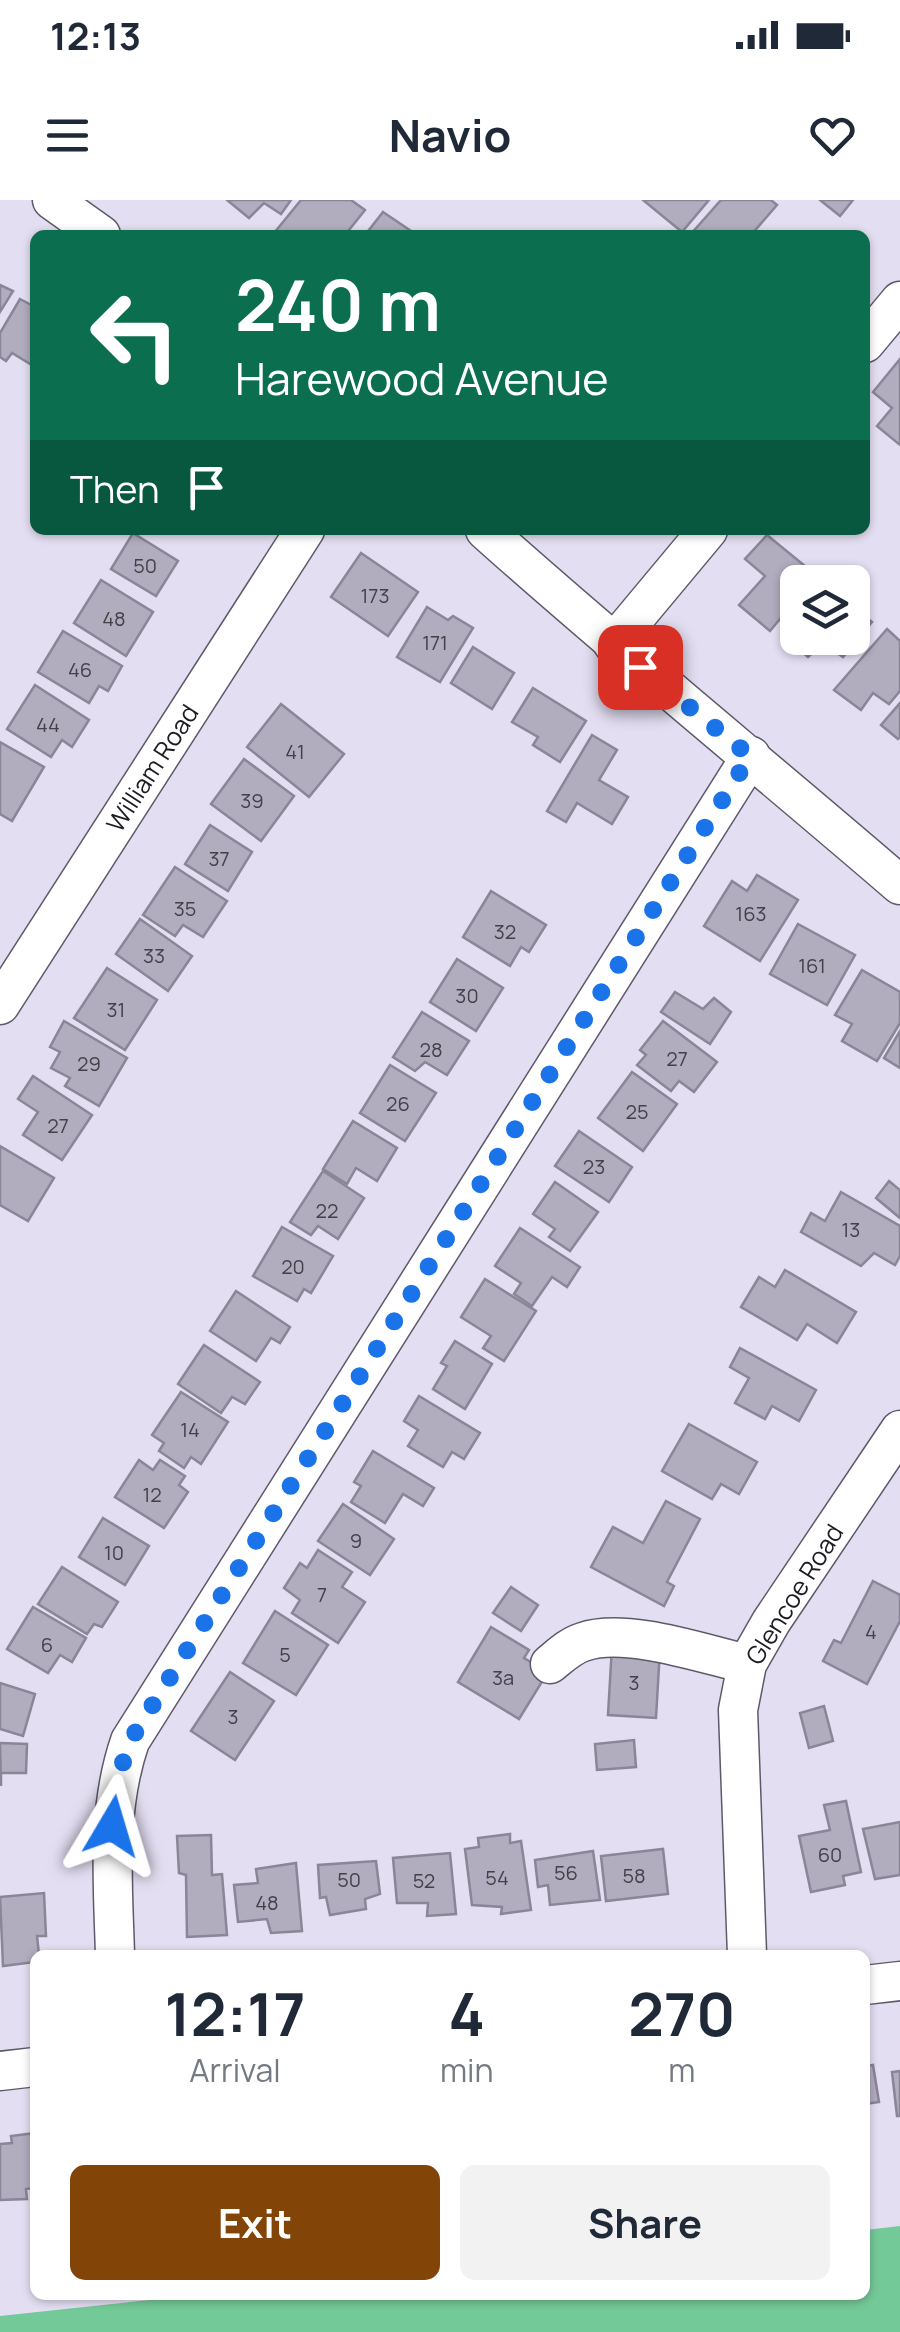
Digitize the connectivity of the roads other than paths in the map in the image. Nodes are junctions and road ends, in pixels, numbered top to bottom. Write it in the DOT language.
graph roads {
  1 [pos="52,200"];
  2 [pos="94,230"];
  3 [pos="900,301"];
  4 [pos="870,337"];
  5 [pos="302,535"];
  6 [pos="491,535"];
  7 [pos="704,535"];
  8 [pos="613,644"];
  9 [pos="750,756"];
  10 [pos="900,886"];
  11 [pos="0,1005"];
  12 [pos="900,1430"];
  13 [pos="550,1664"];
  14 [pos="747,1664"];
  15 [pos="115,1950"];
  16 [pos="747,1950"];
  17 [pos="900,1980"];
  18 [pos="870,1983"];
  19 [pos="30,2068"];
  20 [pos="0,2071"];
  1 -- 2 [label="street"];
  3 -- 4 [label="street"];
  5 -- 11 [label="street, William Road"];
  6 -- 8 [label="street"];
  7 -- 8 [label="street"];
  8 -- 9 [label="street"];
  9 -- 10 [label="street"];
  9 -- 15 [label="street"];
  12 -- 14 [label="street, Glencoe Road"];
  13 -- 14 [label="street"];
  14 -- 16 [label="street, Glencoe Road"];
  17 -- 18 [label="street"];
  19 -- 20 [label="street"];
}
